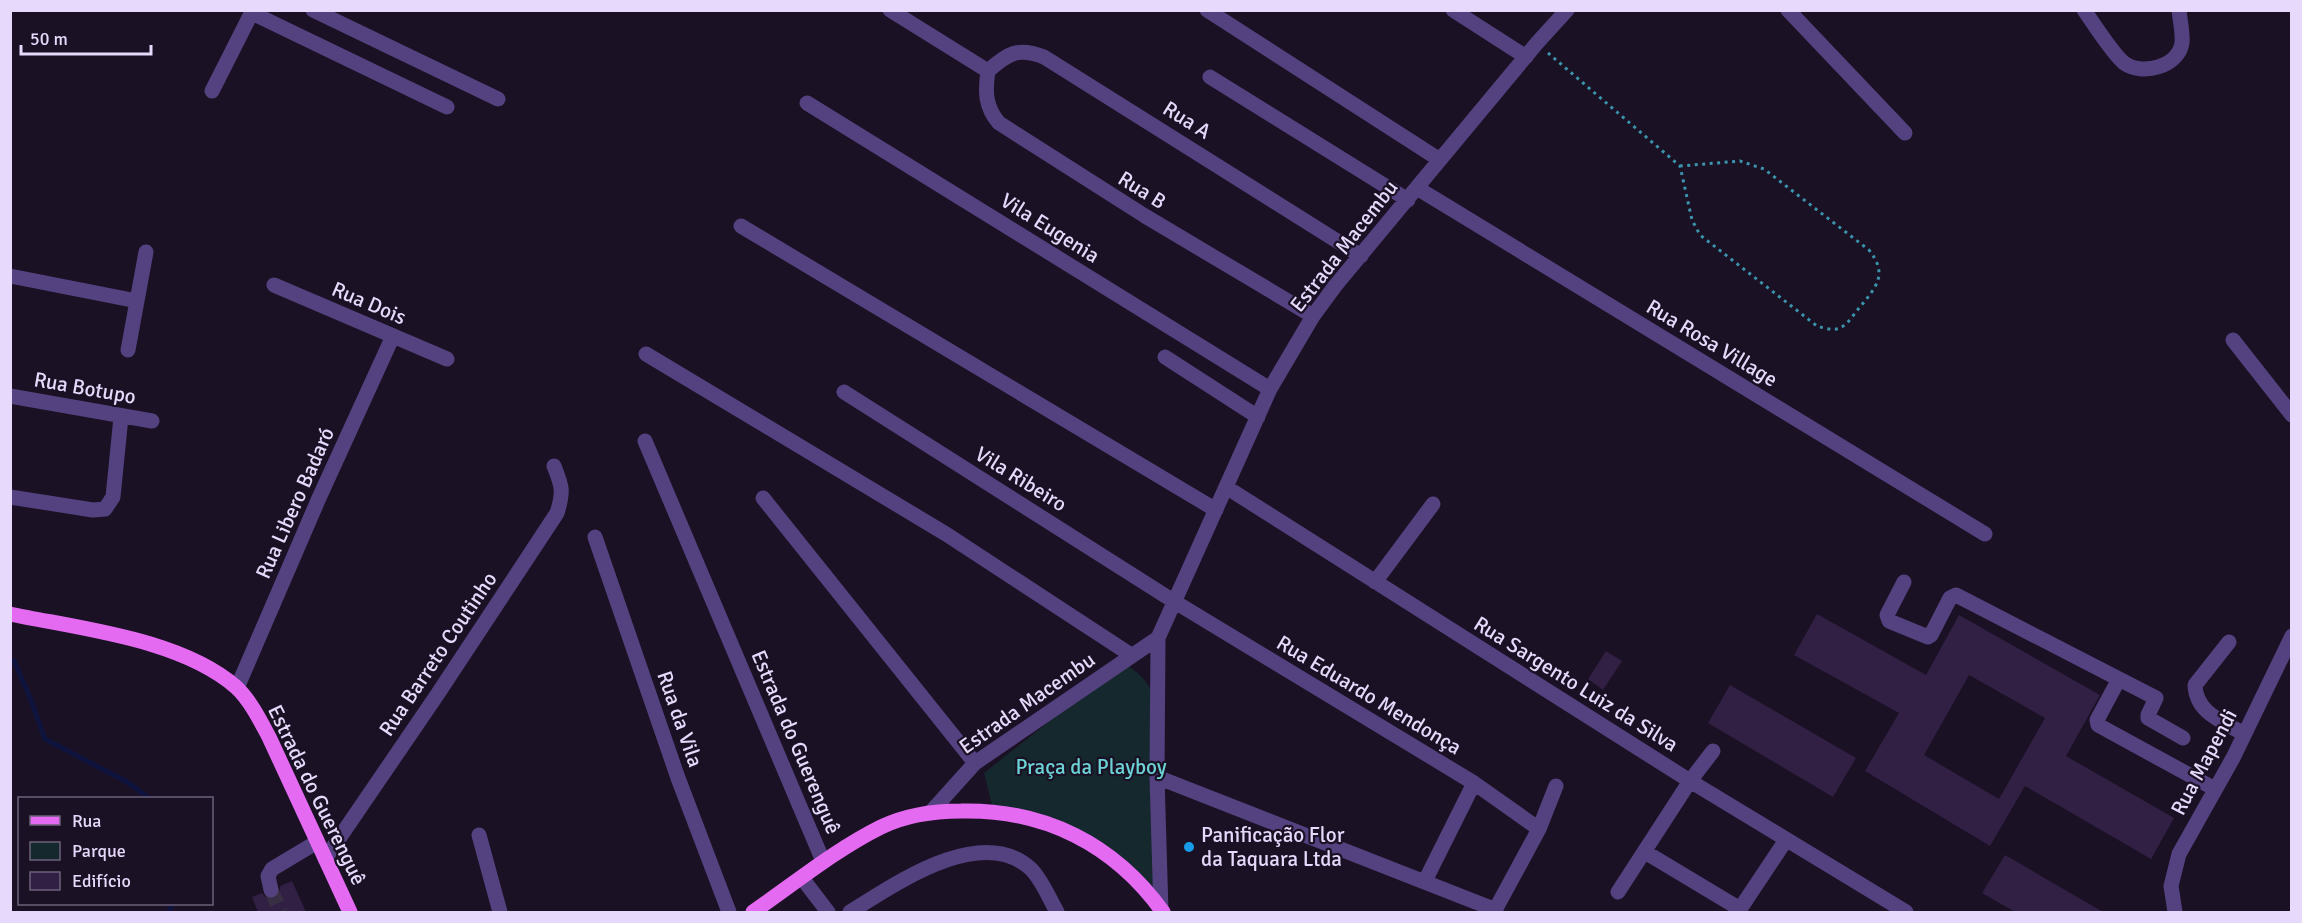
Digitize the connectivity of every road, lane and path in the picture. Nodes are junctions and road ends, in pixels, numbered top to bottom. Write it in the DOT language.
graph roads {
  1 [pos="314,10"];
  2 [pos="890,10"];
  3 [pos="1207,10"];
  4 [pos="1453,10"];
  5 [pos="1567,10"];
  6 [pos="1788,10"];
  7 [pos="2084,10"];
  8 [pos="2179,10"];
  9 [pos="252,12"];
  10 [pos="1537,43"];
  11 [pos="1526,57"];
  12 [pos="988,71"];
  13 [pos="1210,77"];
  14 [pos="213,92"];
  15 [pos="498,99"];
  16 [pos="807,103"];
  17 [pos="447,107"];
  18 [pos="1905,133"];
  19 [pos="1440,160"];
  20 [pos="1680,166"];
  21 [pos="1412,194"];
  22 [pos="741,226"];
  23 [pos="146,252"];
  24 [pos="1361,256"];
  25 [pos="10,276"];
  26 [pos="274,285"];
  27 [pos="137,301"];
  28 [pos="1313,316"];
  29 [pos="393,336"];
  30 [pos="2233,340"];
  31 [pos="128,350"];
  32 [pos="646,354"];
  33 [pos="1165,357"];
  34 [pos="447,359"];
  35 [pos="1270,389"];
  36 [pos="844,392"];
  37 [pos="10,396"];
  38 [pos="2292,415"];
  39 [pos="121,417"];
  40 [pos="1258,417"];
  41 [pos="152,422"];
  42 [pos="645,441"];
  43 [pos="554,466"];
  44 [pos="1226,487"];
  45 [pos="10,497"];
  46 [pos="763,498"];
  47 [pos="1433,504"];
  48 [pos="1216,510"];
  49 [pos="1985,534"];
  50 [pos="595,537"];
  51 [pos="1375,582"];
  52 [pos="1904,582"];
  53 [pos="1175,602"];
  54 [pos="10,614"];
  55 [pos="2292,636"];
  56 [pos="1158,638"];
  57 [pos="2229,642"];
  58 [pos="1131,655"];
  59 [pos="2119,679"];
  60 [pos="237,688"];
  61 [pos="2244,734"];
  62 [pos="2183,738"];
  63 [pos="1713,751"];
  64 [pos="975,762"];
  65 [pos="1157,777"];
  66 [pos="1690,781"];
  67 [pos="1474,783"];
  68 [pos="1556,786"];
  69 [pos="2215,789"];
  70 [pos="930,813"];
  71 [pos="1539,829"];
  72 [pos="479,835"];
  73 [pos="1786,840"];
  74 [pos="316,842"];
  75 [pos="1645,852"];
  76 [pos="325,859"];
  77 [pos="823,861"];
  78 [pos="802,878"];
  79 [pos="1425,881"];
  80 [pos="271,890"];
  81 [pos="1618,892"];
  82 [pos="1495,911"];
  83 [pos="1739,911"];
  84 [pos="350,912"];
  85 [pos="500,912"];
  86 [pos="729,912"];
  87 [pos="753,912"];
  88 [pos="828,912"];
  89 [pos="850,912"];
  90 [pos="1057,912"];
  91 [pos="1162,912"];
  92 [pos="1906,912"];
  93 [pos="2175,912"];
  1 -- 15 [label="street"];
  2 -- 12 [label="street"];
  3 -- 19 [label="street"];
  4 -- 11 [label="street"];
  5 -- 10 [label="street, Estrada Macembu"];
  6 -- 18 [label="street"];
  7 -- 8 [label="street"];
  9 -- 14 [label="street"];
  9 -- 17 [label="street"];
  10 -- 11 [label="street, Estrada Macembu"];
  10 -- 20 [label="path"];
  11 -- 19 [label="street, Estrada Macembu"];
  12 -- 24 [label="street, Rua A"];
  12 -- 28 [label="street, Rua B"];
  13 -- 21 [label="street, Rua Rosa Village"];
  16 -- 35 [label="street, Vila Eugenia"];
  19 -- 21 [label="street, Estrada Macembu"];
  20 -- 20 [label="path"];
  21 -- 24 [label="street, Estrada Macembu"];
  21 -- 49 [label="street, Rua Rosa Village"];
  22 -- 48 [label="street"];
  23 -- 27 [label="street"];
  24 -- 28 [label="street, Estrada Macembu"];
  25 -- 27 [label="street"];
  26 -- 29 [label="street, Rua Dois"];
  27 -- 31 [label="street"];
  28 -- 35 [label="street, Estrada Macembu"];
  29 -- 34 [label="street, Rua Dois"];
  29 -- 60 [label="street, Rua Libero Badaró"];
  30 -- 38 [label="street"];
  32 -- 58 [label="street"];
  33 -- 40 [label="street"];
  35 -- 40 [label="street, Estrada Macembu"];
  36 -- 53 [label="street, Vila Ribeiro"];
  37 -- 39 [label="street, Rua Botupo"];
  39 -- 41 [label="street, Rua Botupo"];
  39 -- 45 [label="street"];
  40 -- 44 [label="street, Estrada Macembu"];
  42 -- 77 [label="street, Estrada do Guerenguê"];
  43 -- 76 [label="street, Rua Barreto Coutinho"];
  44 -- 48 [label="street, Estrada Macembu"];
  44 -- 51 [label="street, Rua Sargento Luiz da Silva"];
  46 -- 64 [label="street"];
  47 -- 51 [label="street"];
  48 -- 53 [label="street, Estrada Macembu"];
  50 -- 86 [label="street, Rua da Vila"];
  51 -- 66 [label="street, Rua Sargento Luiz da Silva"];
  52 -- 59 [label="street"];
  53 -- 56 [label="street, Estrada Macembu"];
  53 -- 67 [label="street, Rua Eduardo Mendonça"];
  54 -- 60 [label="main road, Estrada do Guerenguê"];
  55 -- 61 [label="street, Rua Mapendi"];
  56 -- 58 [label="street, Estrada Macembu"];
  56 -- 65 [label="street, Estrada Macembu"];
  57 -- 61 [label="street"];
  58 -- 64 [label="street, Estrada Macembu"];
  59 -- 62 [label="street"];
  59 -- 69 [label="street"];
  60 -- 74 [label="main road, Estrada do Guerenguê"];
  61 -- 69 [label="street, Rua Mapendi"];
  63 -- 66 [label="street"];
  64 -- 70 [label="street, Estrada Macembu"];
  65 -- 79 [label="street"];
  65 -- 91 [label="street, Estrada Macembu"];
  66 -- 73 [label="street, Rua Sargento Luiz da Silva"];
  66 -- 75 [label="street"];
  67 -- 71 [label="street, Rua Eduardo Mendonça"];
  67 -- 79 [label="street"];
  68 -- 71 [label="street"];
  69 -- 93 [label="street, Rua Mapendi"];
  70 -- 77 [label="main road, Estrada do Guerenguê"];
  70 -- 91 [label="main road, Estrada do Guerenguê"];
  71 -- 82 [label="street"];
  72 -- 85 [label="street"];
  73 -- 83 [label="street"];
  73 -- 92 [label="street, Rua Sargento Luiz da Silva"];
  74 -- 76 [label="main road, Estrada do Guerenguê"];
  74 -- 80 [label="street"];
  75 -- 81 [label="street"];
  75 -- 83 [label="street"];
  76 -- 84 [label="main road, Estrada do Guerenguê"];
  77 -- 78 [label="main road, Estrada do Guerenguê"];
  78 -- 87 [label="main road, Estrada do Guerenguê"];
  78 -- 88 [label="street"];
  79 -- 82 [label="street"];
  89 -- 90 [label="street"];
}
